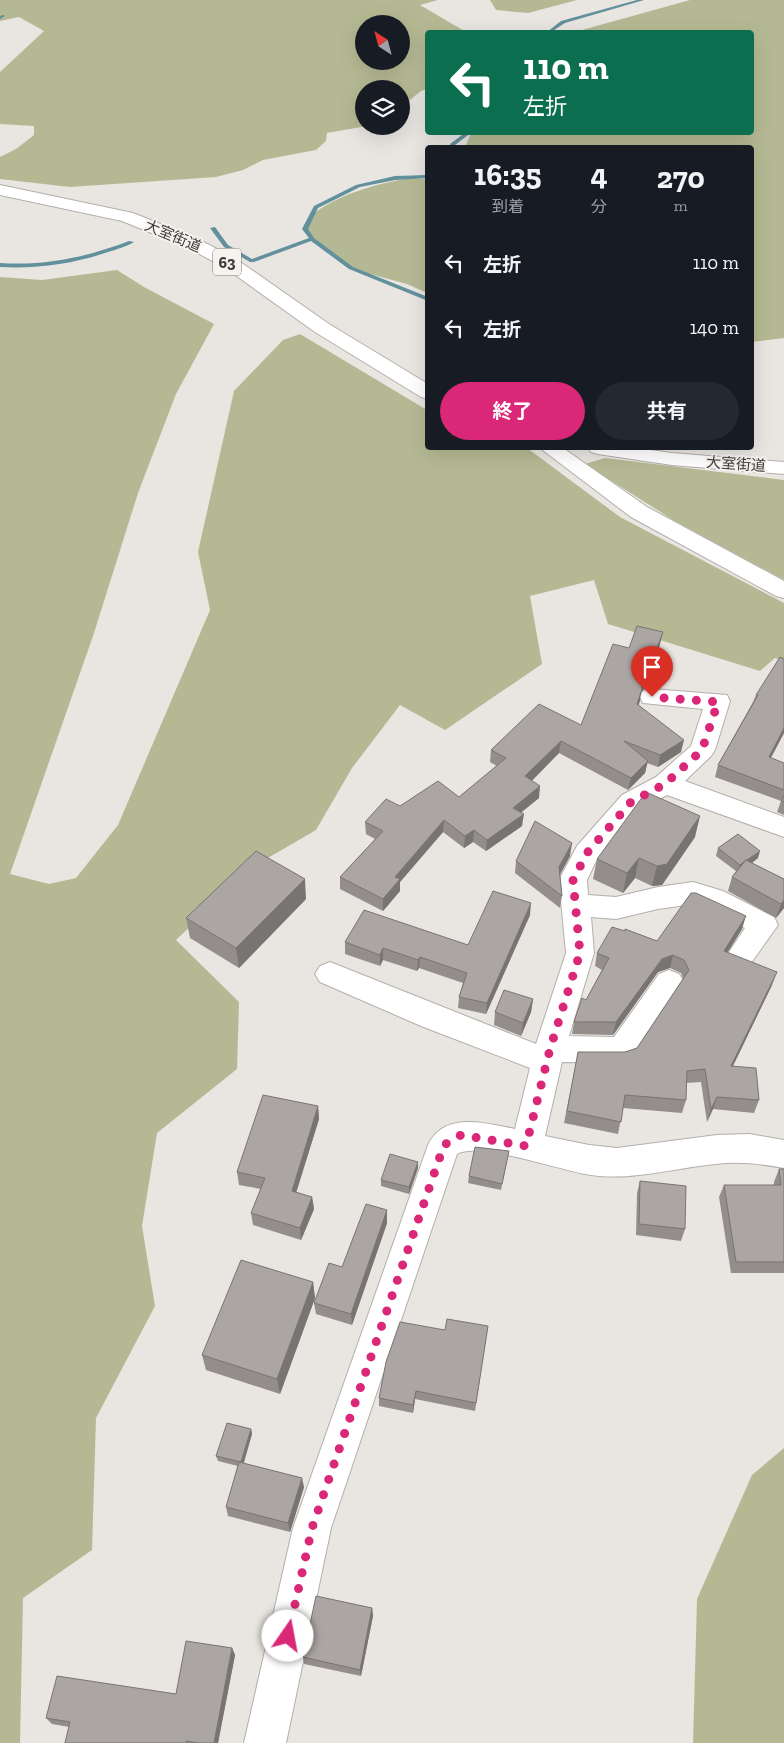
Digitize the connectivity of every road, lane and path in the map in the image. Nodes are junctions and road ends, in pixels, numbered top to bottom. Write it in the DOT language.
graph roads {
  1 [pos="0,190"];
  2 [pos="425,391"];
  3 [pos="553,450"];
  4 [pos="611,450"];
  5 [pos="784,468"];
  6 [pos="784,591"];
  7 [pos="652,697"];
  8 [pos="665,784"];
  9 [pos="784,827"];
  10 [pos="574,905"];
  11 [pos="739,958"];
  12 [pos="330,974"];
  13 [pos="669,982"];
  14 [pos="548,1055"];
  15 [pos="526,1146"];
  16 [pos="784,1154"];
  17 [pos="265,1743"];
  1 -- 2 [label="main road, 大室街道 / 63"];
  3 -- 6 [label="main road"];
  4 -- 5 [label="main road, 大室街道"];
  7 -- 8 [label="main road"];
  8 -- 9 [label="main road"];
  8 -- 10 [label="main road"];
  10 -- 11 [label="main road"];
  10 -- 14 [label="main road"];
  12 -- 14 [label="main road"];
  13 -- 14 [label="main road"];
  14 -- 15 [label="main road"];
  15 -- 16 [label="main road"];
  15 -- 17 [label="main road"];
}
